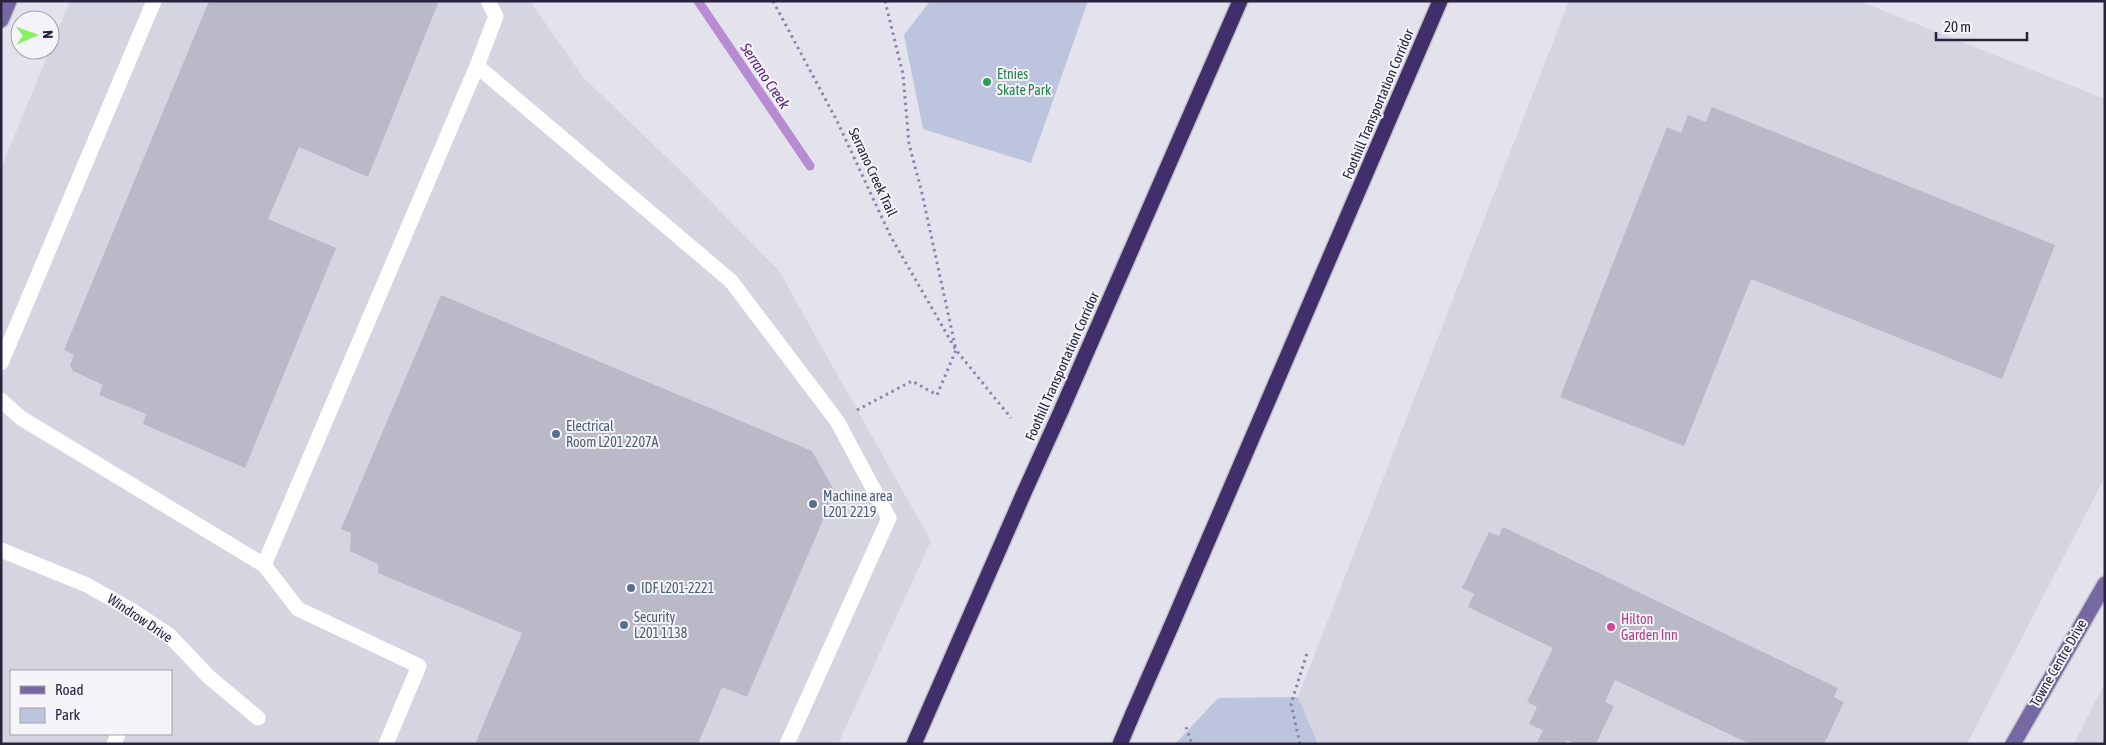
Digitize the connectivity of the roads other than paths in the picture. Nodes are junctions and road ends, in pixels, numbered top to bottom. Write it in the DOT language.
graph roads {
  1 [pos="9,1"];
  2 [pos="154,1"];
  3 [pos="488,1"];
  4 [pos="1240,1"];
  5 [pos="1440,1"];
  6 [pos="1,20"];
  7 [pos="477,66"];
  8 [pos="1,363"];
  9 [pos="1,400"];
  10 [pos="1,550"];
  11 [pos="264,565"];
  12 [pos="2105,584"];
  13 [pos="258,718"];
  14 [pos="386,744"];
  15 [pos="787,744"];
  16 [pos="914,744"];
  17 [pos="1120,744"];
  18 [pos="2013,744"];
  1 -- 6 [label="main road"];
  2 -- 8 [label="street"];
  3 -- 7 [label="street"];
  4 -- 16 [label="highway, Foothill Transportation Corridor, bridge"];
  5 -- 17 [label="highway, Foothill Transportation Corridor, bridge"];
  7 -- 11 [label="street"];
  7 -- 15 [label="street"];
  9 -- 11 [label="street"];
  10 -- 13 [label="street, Windrow Drive"];
  11 -- 14 [label="street"];
  12 -- 18 [label="main road, Towne Centre Drive"];
}
